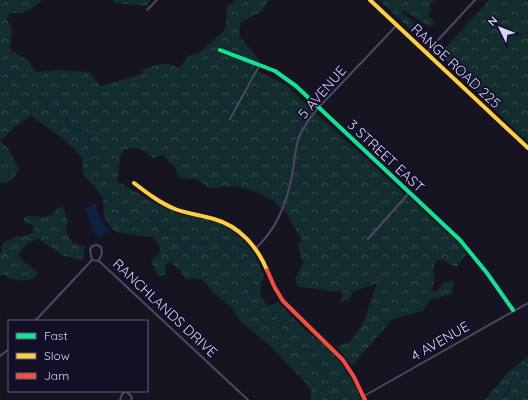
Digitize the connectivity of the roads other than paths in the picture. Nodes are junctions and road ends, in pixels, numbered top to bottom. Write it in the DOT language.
graph roads {
  1 [pos="157,0"];
  2 [pos="370,0"];
  3 [pos="475,0"];
  4 [pos="147,10"];
  5 [pos="396,26"];
  6 [pos="220,50"];
  7 [pos="426,53"];
  8 [pos="259,66"];
  9 [pos="318,107"];
  10 [pos="230,119"];
  11 [pos="528,148"];
  12 [pos="134,183"];
  13 [pos="409,193"];
  14 [pos="368,239"];
  15 [pos="256,248"];
  16 [pos="92,260"];
  17 [pos="99,261"];
  18 [pos="528,303"];
  19 [pos="513,310"];
  20 [pos="36,320"];
  21 [pos="8,350"];
  22 [pos="0,356"];
  23 [pos="127,392"];
  24 [pos="364,398"];
  25 [pos="131,400"];
  26 [pos="248,400"];
  1 -- 4 [label="street"];
  2 -- 5 [label="street, RANGE ROAD 225"];
  3 -- 7 [label="street"];
  5 -- 7 [label="street, RANGE ROAD 225"];
  5 -- 9 [label="street, 5 AVENUE"];
  6 -- 8 [label="street, 3 STREET EAST"];
  7 -- 11 [label="street, RANGE ROAD 225"];
  8 -- 9 [label="street, 3 STREET EAST"];
  8 -- 10 [label="street"];
  9 -- 13 [label="street, 3 STREET EAST"];
  9 -- 15 [label="street, 5 AVENUE"];
  12 -- 15 [label="street"];
  13 -- 14 [label="street"];
  13 -- 19 [label="street, 3 STREET EAST"];
  15 -- 24 [label="street"];
  16 -- 17 [label="street, RANCHLANDS DRIVE"];
  16 -- 17 [label="street"];
  16 -- 20 [label="street, RANCHLANDS DRIVE"];
  17 -- 26 [label="street, RANCHLANDS DRIVE"];
  18 -- 19 [label="street, 4 AVENUE"];
  19 -- 24 [label="street, 4 AVENUE"];
  21 -- 22 [label="street"];
  23 -- 25 [label="street"];
}
